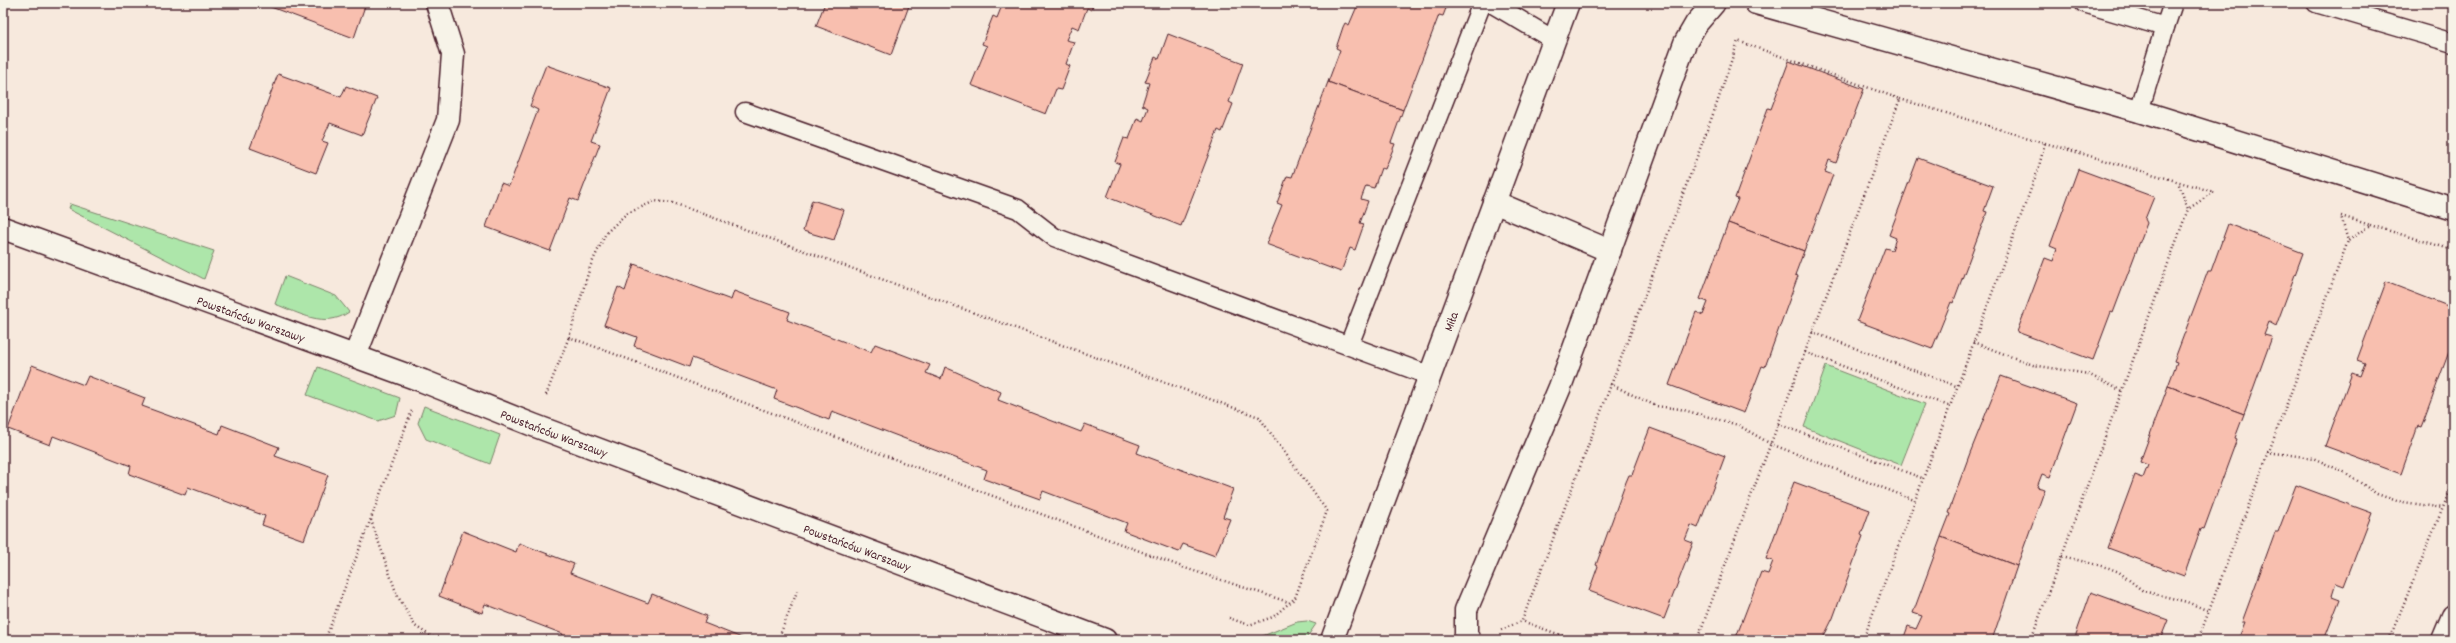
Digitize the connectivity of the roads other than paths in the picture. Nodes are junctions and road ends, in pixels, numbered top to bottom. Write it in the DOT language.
graph roads {
  1 [pos="437,3"];
  2 [pos="1482,3"];
  3 [pos="1490,3"];
  4 [pos="1568,3"];
  5 [pos="1714,3"];
  6 [pos="1756,3"];
  7 [pos="2084,3"];
  8 [pos="2173,3"];
  9 [pos="2316,3"];
  10 [pos="2165,27"];
  11 [pos="1554,40"];
  12 [pos="2453,43"];
  13 [pos="2139,111"];
  14 [pos="745,112"];
  15 [pos="1494,202"];
  16 [pos="2453,209"];
  17 [pos="3,228"];
  18 [pos="1610,251"];
  19 [pos="1349,345"];
  20 [pos="355,356"];
  21 [pos="1431,376"];
  22 [pos="2453,616"];
  23 [pos="1105,640"];
  24 [pos="1332,640"];
  25 [pos="1469,640"];
  26 [pos="2443,640"];
  1 -- 20 [label="street"];
  2 -- 19 [label="lane"];
  3 -- 11 [label="lane"];
  4 -- 11 [label="street, Miła"];
  5 -- 18 [label="street"];
  6 -- 13 [label="street"];
  7 -- 10 [label="lane"];
  8 -- 10 [label="lane"];
  9 -- 12 [label="lane"];
  10 -- 13 [label="lane"];
  11 -- 15 [label="street, Miła"];
  13 -- 16 [label="street"];
  14 -- 19 [label="lane"];
  15 -- 18 [label="street"];
  15 -- 21 [label="street, Miła"];
  17 -- 20 [label="street, Powstańców Warszawy"];
  18 -- 25 [label="street"];
  19 -- 21 [label="lane"];
  20 -- 23 [label="street, Powstańców Warszawy"];
  21 -- 24 [label="street, Miła"];
  22 -- 26 [label="street"];
}
